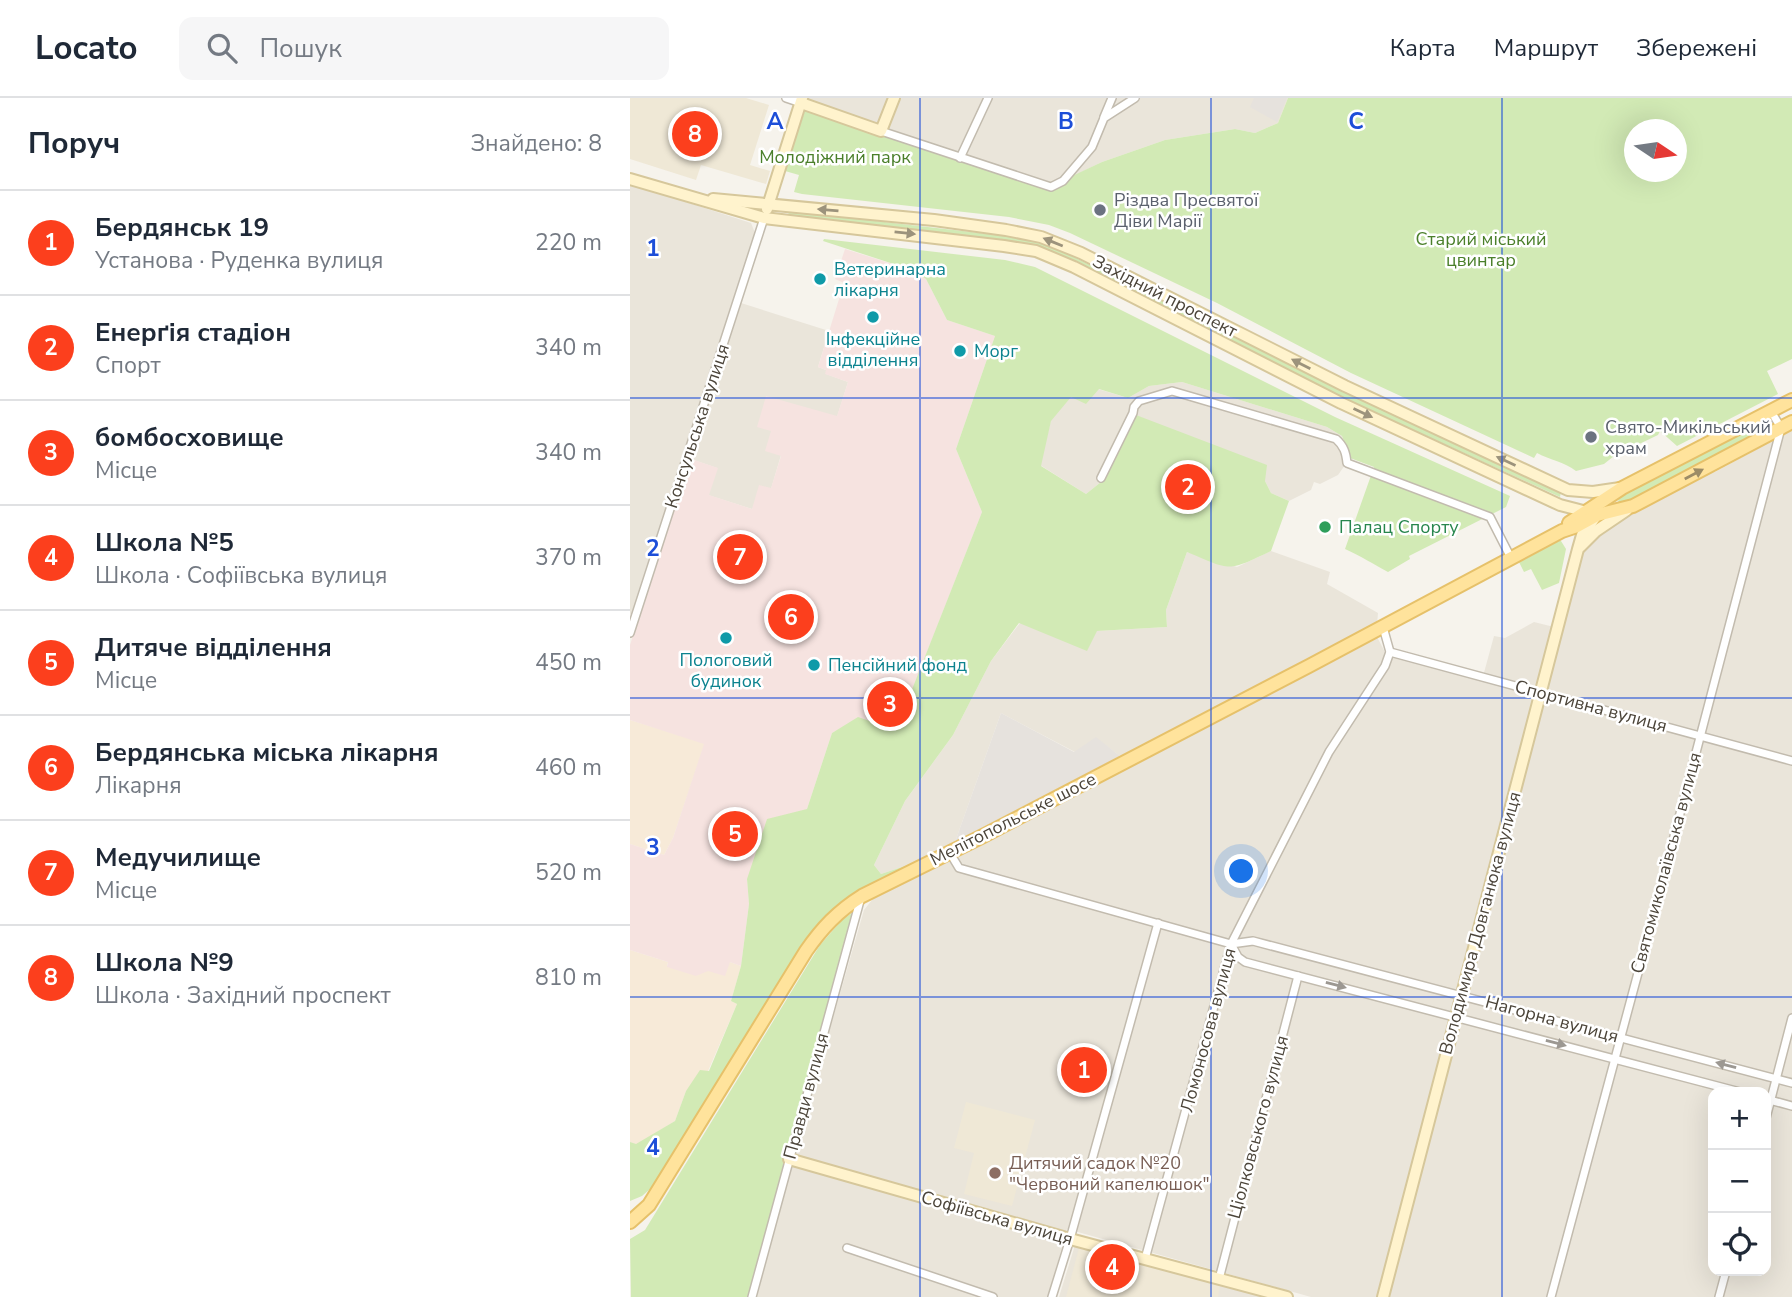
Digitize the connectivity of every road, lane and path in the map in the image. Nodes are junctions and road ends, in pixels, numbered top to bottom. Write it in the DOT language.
graph roads {
  1 [pos="786,98"];
  2 [pos="894,98"];
  3 [pos="988,98"];
  4 [pos="1112,98"];
  5 [pos="1135,98"];
  6 [pos="801,100"];
  7 [pos="1104,118"];
  8 [pos="881,131"];
  9 [pos="961,158"];
  10 [pos="630,179"];
  11 [pos="679,195"];
  12 [pos="768,205"];
  13 [pos="764,218"];
  14 [pos="1791,403"];
  15 [pos="1772,411"];
  16 [pos="1786,425"];
  17 [pos="1101,478"];
  18 [pos="1622,488"];
  19 [pos="1560,505"];
  20 [pos="1633,506"];
  21 [pos="1591,513"];
  22 [pos="1575,523"];
  23 [pos="1578,549"];
  24 [pos="1511,558"];
  25 [pos="634,606"];
  26 [pos="1383,627"];
  27 [pos="630,633"];
  28 [pos="1390,652"];
  29 [pos="1540,692"];
  30 [pos="1699,737"];
  31 [pos="1792,761"];
  32 [pos="950,853"];
  33 [pos="862,896"];
  34 [pos="1158,923"];
  35 [pos="1231,944"];
  36 [pos="1298,976"];
  37 [pos="1462,995"];
  38 [pos="1456,1017"];
  39 [pos="1792,1018"];
  40 [pos="1621,1037"];
  41 [pos="1615,1059"];
  42 [pos="1776,1079"];
  43 [pos="1792,1083"];
  44 [pos="1721,1087"];
  45 [pos="1771,1092"];
  46 [pos="1771,1101"];
  47 [pos="1792,1106"];
  48 [pos="789,1159"];
  49 [pos="633,1218"];
  50 [pos="1070,1239"];
  51 [pos="847,1248"];
  52 [pos="1145,1259"];
  53 [pos="1725,1276"];
  54 [pos="1219,1279"];
  55 [pos="752,1297"];
  56 [pos="993,1297"];
  57 [pos="1052,1297"];
  58 [pos="1287,1297"];
  59 [pos="1383,1297"];
  60 [pos="1551,1297"];
  61 [pos="1719,1297"];
  1 -- 6 [label="street"];
  2 -- 8 [label="main road"];
  3 -- 9 [label="street"];
  4 -- 7 [label="street"];
  5 -- 7 [label="street"];
  6 -- 8 [label="main road"];
  6 -- 12 [label="main road"];
  7 -- 9 [label="street"];
  8 -- 9 [label="street"];
  10 -- 11 [label="main road, Західний проспект"];
  11 -- 12 [label="main road, Західний проспект"];
  11 -- 13 [label="main road, Західний проспект"];
  12 -- 13 [label="main road"];
  18 -- 12 [label="main road, Західний проспект, one-way"];
  13 -- 19 [label="main road, Західний проспект, one-way"];
  13 -- 25 [label="street, Консульська вулиця"];
  14 -- 15 [label="main road"];
  15 -- 16 [label="street"];
  15 -- 18 [label="main road"];
  20 -- 16 [label="main road, Мелітопольське шосе, one-way"];
  16 -- 30 [label="street, Святомиколаївська вулиця"];
  17 -- 24 [label="street"];
  18 -- 21 [label="main road"];
  19 -- 21 [label="main road"];
  19 -- 22 [label="main road"];
  20 -- 21 [label="main road, Мелітопольське шосе"];
  20 -- 23 [label="main road"];
  21 -- 22 [label="main road, Мелітопольське шосе"];
  21 -- 23 [label="main road"];
  22 -- 23 [label="main road"];
  22 -- 24 [label="main road, Мелітопольське шосе"];
  23 -- 29 [label="main road, Володимира Довганюка вулиця"];
  24 -- 26 [label="main road, Мелітопольське шосе"];
  25 -- 27 [label="street, Консульська вулиця"];
  26 -- 28 [label="street"];
  26 -- 32 [label="main road, Мелітопольське шосе"];
  28 -- 29 [label="street, Спортивна вулиця"];
  28 -- 35 [label="street, Ломоносова вулиця"];
  29 -- 30 [label="street, Спортивна вулиця"];
  29 -- 37 [label="main road, Володимира Довганюка вулиця"];
  30 -- 31 [label="street, Спортивна вулиця"];
  30 -- 40 [label="street, Святомиколаївська вулиця"];
  32 -- 33 [label="main road, Мелітопольське шосе"];
  32 -- 34 [label="street, Нагорна вулиця"];
  33 -- 48 [label="street, Правди вулиця"];
  33 -- 49 [label="main road, Мелітопольське шосе"];
  34 -- 35 [label="street, Нагорна вулиця"];
  34 -- 50 [label="street"];
  35 -- 36 [label="street, Нагорна вулиця"];
  35 -- 37 [label="street, Нагорна вулиця"];
  35 -- 52 [label="street, Ломоносова вулиця"];
  36 -- 38 [label="street, Нагорна вулиця, one-way"];
  36 -- 54 [label="street, Ціолковського вулиця"];
  37 -- 38 [label="main road, Володимира Довганюка вулиця"];
  37 -- 40 [label="street, Нагорна вулиця"];
  38 -- 41 [label="street, Нагорна вулиця, one-way"];
  38 -- 59 [label="main road, Володимира Довганюка вулиця"];
  39 -- 42 [label="street"];
  40 -- 41 [label="street, Святомиколаївська вулиця"];
  42 -- 40 [label="street, Нагорна вулиця, one-way"];
  41 -- 44 [label="street, Нагорна вулиця"];
  41 -- 60 [label="street, Святомиколаївська вулиця"];
  42 -- 43 [label="street, Нагорна вулиця"];
  42 -- 45 [label="street"];
  46 -- 47 [label="street"];
  48 -- 50 [label="main road, Софіївська вулиця"];
  48 -- 55 [label="street, Правди вулиця"];
  50 -- 52 [label="main road, Софіївська вулиця"];
  50 -- 57 [label="street"];
  51 -- 56 [label="street"];
  52 -- 54 [label="main road, Софіївська вулиця"];
  53 -- 61 [label="street"];
  54 -- 58 [label="main road, Софіївська вулиця"];
}
